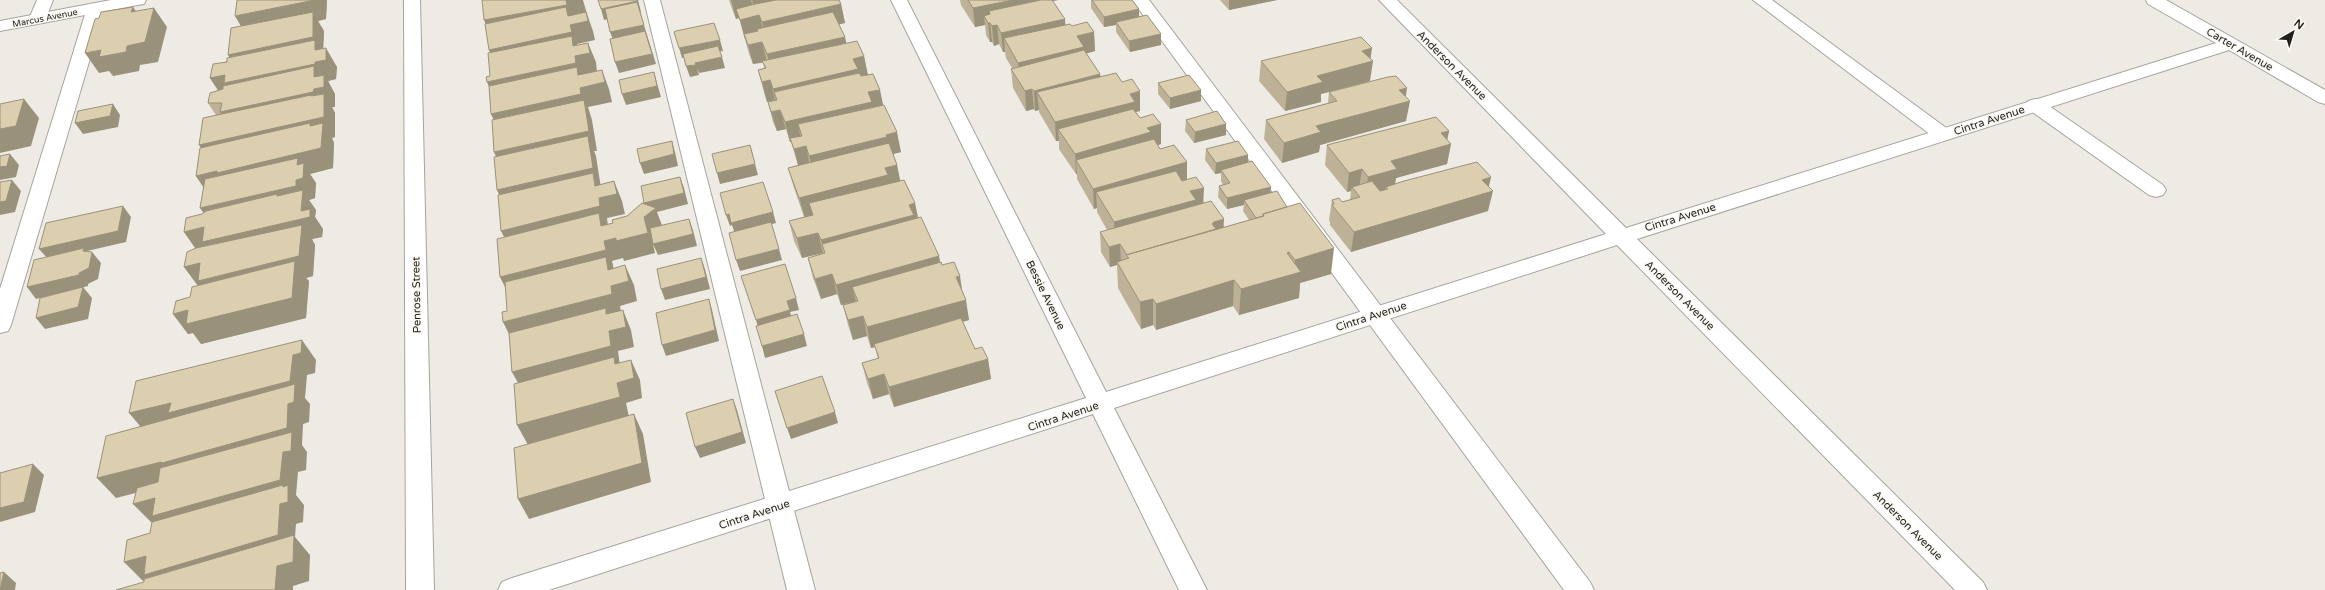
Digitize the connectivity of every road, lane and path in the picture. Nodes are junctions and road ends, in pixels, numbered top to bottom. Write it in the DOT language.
graph roads {
  1 [pos="45,0"];
  2 [pos="138,0"];
  3 [pos="412,0"];
  4 [pos="652,0"];
  5 [pos="899,0"];
  6 [pos="1140,0"];
  7 [pos="1387,0"];
  8 [pos="1761,0"];
  9 [pos="2154,0"];
  10 [pos="96,8"];
  11 [pos="38,19"];
  12 [pos="0,26"];
  13 [pos="2231,44"];
  14 [pos="2325,98"];
  15 [pos="2035,105"];
  16 [pos="1942,134"];
  17 [pos="2156,190"];
  18 [pos="1621,236"];
  19 [pos="1374,316"];
  20 [pos="0,324"];
  21 [pos="1100,404"];
  22 [pos="781,505"];
  23 [pos="420,590"];
  24 [pos="512,590"];
  25 [pos="801,590"];
  26 [pos="1192,590"];
  27 [pos="1580,590"];
  28 [pos="1973,590"];
  1 -- 11 [label="street"];
  2 -- 10 [label="street, Marcus Avenue"];
  3 -- 23 [label="street, Penrose Street"];
  4 -- 22 [label="street"];
  5 -- 21 [label="street, Bessie Avenue"];
  6 -- 19 [label="street"];
  7 -- 18 [label="street, Anderson Avenue"];
  8 -- 16 [label="street"];
  9 -- 13 [label="street, Carter Avenue"];
  10 -- 11 [label="street, Marcus Avenue"];
  10 -- 20 [label="street"];
  11 -- 12 [label="street, Marcus Avenue"];
  13 -- 14 [label="street, Carter Avenue"];
  13 -- 15 [label="street, Cintra Avenue"];
  15 -- 16 [label="street, Cintra Avenue"];
  15 -- 17 [label="street"];
  16 -- 18 [label="street, Cintra Avenue"];
  18 -- 19 [label="street, Cintra Avenue"];
  18 -- 28 [label="street, Anderson Avenue"];
  19 -- 21 [label="street, Cintra Avenue"];
  19 -- 27 [label="street"];
  21 -- 22 [label="street, Cintra Avenue"];
  21 -- 26 [label="street, Bessie Avenue"];
  22 -- 24 [label="street, Cintra Avenue"];
  22 -- 25 [label="street"];
}
